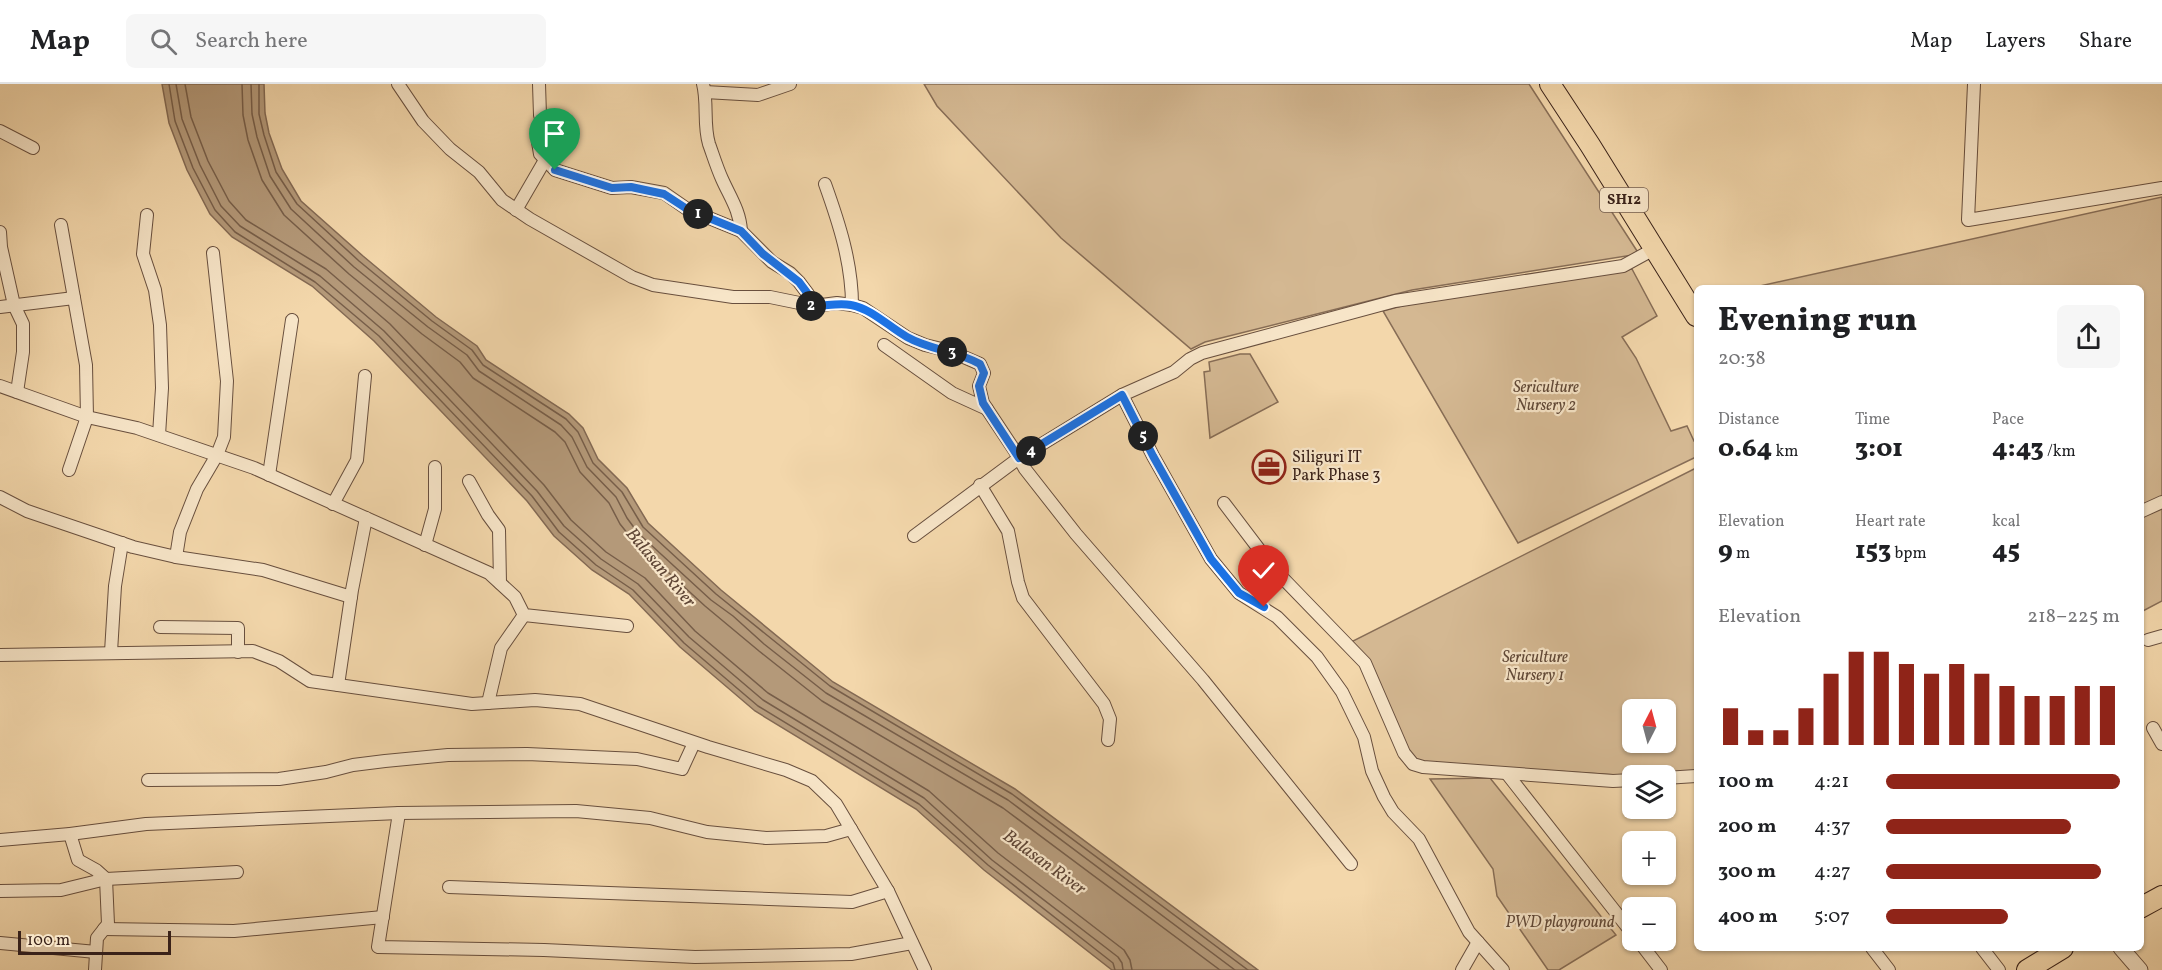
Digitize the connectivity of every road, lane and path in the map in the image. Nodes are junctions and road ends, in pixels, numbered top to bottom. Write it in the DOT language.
graph roads {
  1 [pos="398,84"];
  2 [pos="539,84"];
  3 [pos="790,84"];
  4 [pos="1550,84"];
  5 [pos="1974,84"];
  6 [pos="704,88"];
  7 [pos="0,131"];
  8 [pos="33,148"];
  9 [pos="545,160"];
  10 [pos="825,184"];
  11 [pos="2162,188"];
  12 [pos="516,210"];
  13 [pos="147,215"];
  14 [pos="61,225"];
  15 [pos="741,231"];
  16 [pos="0,232"];
  17 [pos="1654,249"];
  18 [pos="213,253"];
  19 [pos="74,298"];
  20 [pos="15,305"];
  21 [pos="852,305"];
  22 [pos="810,306"];
  23 [pos="0,307"];
  24 [pos="1694,313"];
  25 [pos="292,320"];
  26 [pos="884,345"];
  27 [pos="365,376"];
  28 [pos="1,386"];
  29 [pos="17,392"];
  30 [pos="1122,395"];
  31 [pos="0,400"];
  32 [pos="988,410"];
  33 [pos="87,417"];
  34 [pos="159,435"];
  35 [pos="217,455"];
  36 [pos="1019,458"];
  37 [pos="435,467"];
  38 [pos="69,470"];
  39 [pos="269,475"];
  40 [pos="469,481"];
  41 [pos="980,485"];
  42 [pos="0,497"];
  43 [pos="2162,502"];
  44 [pos="1224,503"];
  45 [pos="333,504"];
  46 [pos="2144,511"];
  47 [pos="366,518"];
  48 [pos="914,536"];
  49 [pos="122,543"];
  50 [pos="425,545"];
  51 [pos="176,557"];
  52 [pos="500,583"];
  53 [pos="351,597"];
  54 [pos="524,615"];
  55 [pos="627,626"];
  56 [pos="160,627"];
  57 [pos="2162,636"];
  58 [pos="2148,640"];
  59 [pos="111,652"];
  60 [pos="238,652"];
  61 [pos="0,655"];
  62 [pos="338,686"];
  63 [pos="488,703"];
  64 [pos="2153,728"];
  65 [pos="1108,740"];
  66 [pos="694,742"];
  67 [pos="2162,744"];
  68 [pos="1508,775"];
  69 [pos="1694,776"];
  70 [pos="1676,777"];
  71 [pos="148,780"];
  72 [pos="1622,781"];
  73 [pos="399,813"];
  74 [pos="851,829"];
  75 [pos="70,834"];
  76 [pos="0,840"];
  77 [pos="1351,864"];
  78 [pos="237,872"];
  79 [pos="106,879"];
  80 [pos="449,887"];
  81 [pos="0,891"];
  82 [pos="888,891"];
  83 [pos="2162,896"];
  84 [pos="2144,906"];
  85 [pos="383,918"];
  86 [pos="1622,920"];
  87 [pos="104,929"];
  88 [pos="1478,942"];
  89 [pos="0,943"];
  90 [pos="912,943"];
  91 [pos="1646,951"];
  92 [pos="1874,951"];
  93 [pos="1984,951"];
  94 [pos="2058,951"];
  95 [pos="2124,951"];
  96 [pos="96,952"];
  97 [pos="95,970"];
  98 [pos="925,970"];
  99 [pos="1462,970"];
  100 [pos="1503,970"];
  101 [pos="1661,970"];
  102 [pos="1889,970"];
  103 [pos="1999,970"];
  104 [pos="2027,970"];
  105 [pos="2140,970"];
  1 -- 12 [label="street"];
  2 -- 9 [label="street"];
  3 -- 6 [label="street"];
  4 -- 17 [label="main road, SH12"];
  5 -- 11 [label="street"];
  6 -- 15 [label="street"];
  7 -- 8 [label="street"];
  9 -- 12 [label="street"];
  9 -- 15 [label="street"];
  10 -- 21 [label="street"];
  12 -- 22 [label="street"];
  13 -- 34 [label="street"];
  14 -- 19 [label="street"];
  15 -- 22 [label="street"];
  16 -- 20 [label="street"];
  17 -- 24 [label="main road, SH12"];
  17 -- 30 [label="street"];
  18 -- 35 [label="street"];
  19 -- 20 [label="street"];
  19 -- 33 [label="street"];
  20 -- 23 [label="street"];
  20 -- 29 [label="street"];
  21 -- 22 [label="street"];
  21 -- 32 [label="street"];
  25 -- 39 [label="street"];
  26 -- 32 [label="street"];
  27 -- 45 [label="street"];
  28 -- 29 [label="street"];
  28 -- 31 [label="street"];
  29 -- 33 [label="street"];
  30 -- 36 [label="street"];
  30 -- 88 [label="street"];
  32 -- 36 [label="street"];
  33 -- 34 [label="street"];
  33 -- 38 [label="street"];
  34 -- 35 [label="street"];
  35 -- 39 [label="street"];
  35 -- 51 [label="street"];
  36 -- 41 [label="street"];
  36 -- 77 [label="street"];
  37 -- 50 [label="street"];
  39 -- 45 [label="street"];
  40 -- 52 [label="street"];
  41 -- 48 [label="street"];
  41 -- 65 [label="street"];
  42 -- 49 [label="street"];
  43 -- 46 [label="street"];
  44 -- 68 [label="street"];
  45 -- 47 [label="street"];
  47 -- 50 [label="street"];
  47 -- 53 [label="street"];
  49 -- 51 [label="street"];
  49 -- 59 [label="street"];
  50 -- 52 [label="street"];
  51 -- 53 [label="street"];
  52 -- 54 [label="street"];
  53 -- 62 [label="street"];
  54 -- 55 [label="street"];
  54 -- 63 [label="street"];
  56 -- 60 [label="street"];
  57 -- 58 [label="street"];
  59 -- 60 [label="street"];
  59 -- 61 [label="street"];
  60 -- 62 [label="street"];
  62 -- 63 [label="street"];
  63 -- 66 [label="street"];
  64 -- 67 [label="street"];
  66 -- 71 [label="street"];
  66 -- 74 [label="street"];
  68 -- 72 [label="street"];
  68 -- 86 [label="street"];
  69 -- 70 [label="street"];
  73 -- 74 [label="street"];
  73 -- 75 [label="street"];
  73 -- 85 [label="street"];
  74 -- 82 [label="street"];
  75 -- 76 [label="street"];
  75 -- 79 [label="street"];
  78 -- 79 [label="street"];
  79 -- 81 [label="street"];
  79 -- 87 [label="street"];
  80 -- 82 [label="street"];
  82 -- 90 [label="street"];
  83 -- 84 [label="main road"];
  85 -- 87 [label="street"];
  85 -- 90 [label="street"];
  87 -- 96 [label="street"];
  88 -- 99 [label="street"];
  88 -- 100 [label="street"];
  89 -- 96 [label="street"];
  90 -- 98 [label="street"];
  91 -- 101 [label="street"];
  92 -- 102 [label="street"];
  93 -- 103 [label="street"];
  94 -- 104 [label="main road"];
  95 -- 105 [label="street"];
  96 -- 97 [label="street"];
}
